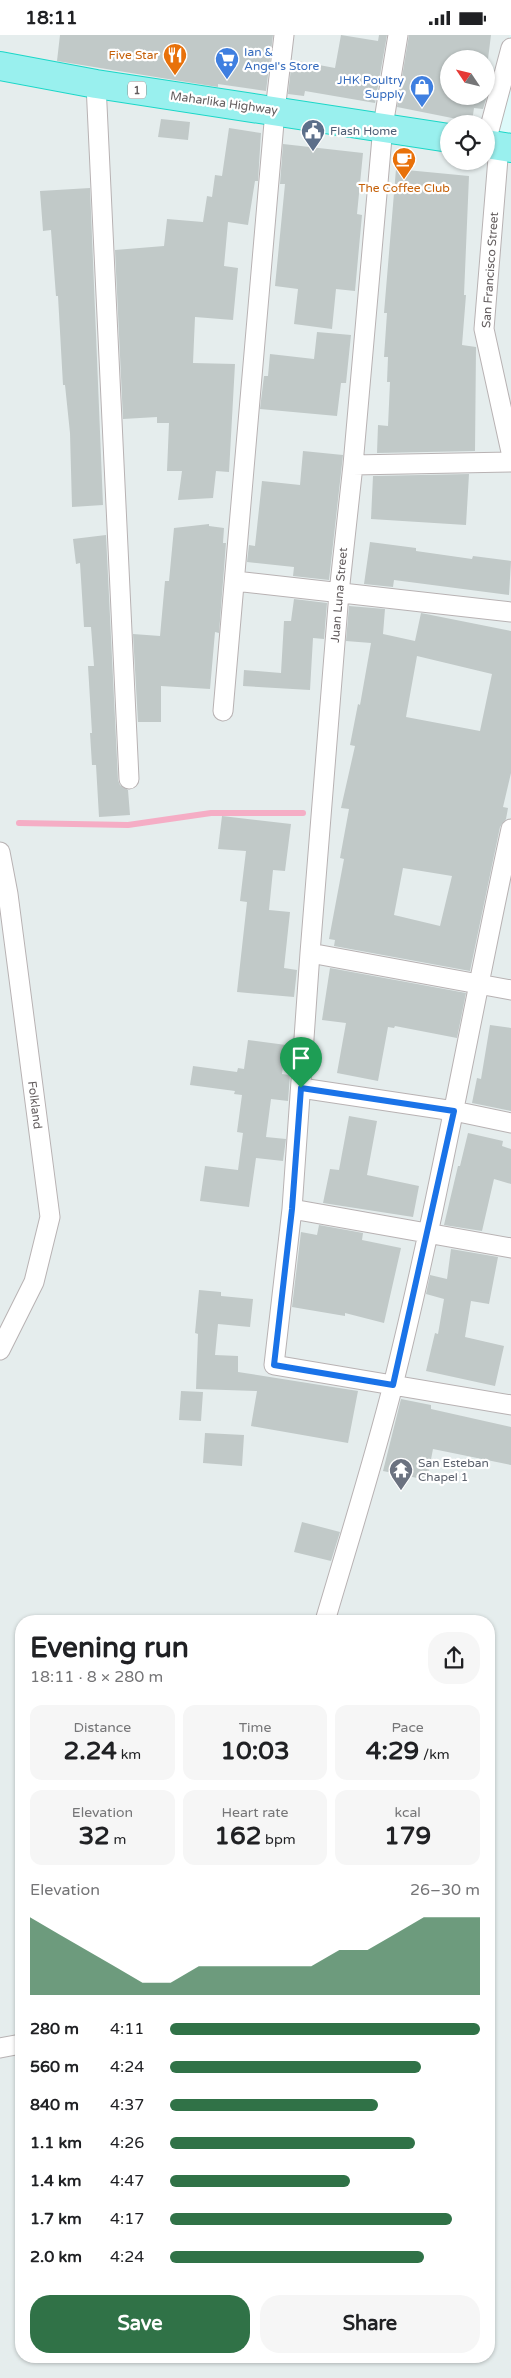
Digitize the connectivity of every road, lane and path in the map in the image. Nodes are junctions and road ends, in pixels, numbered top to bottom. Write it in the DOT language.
graph roads {
  1 [pos="284,35"];
  2 [pos="398,35"];
  3 [pos="511,48"];
  4 [pos="0,66"];
  5 [pos="96,84"];
  6 [pos="275,111"];
  7 [pos="383,126"];
  8 [pos="440,136"];
  9 [pos="496,145"];
  10 [pos="511,452"];
  11 [pos="511,462"];
  12 [pos="353,465"];
  13 [pos="235,581"];
  14 [pos="339,593"];
  15 [pos="511,612"];
  16 [pos="223,711"];
  17 [pos="129,779"];
  18 [pos="511,829"];
  19 [pos="0,852"];
  20 [pos="310,953"];
  21 [pos="477,985"];
  22 [pos="511,990"];
  23 [pos="301,1088"];
  24 [pos="454,1111"];
  25 [pos="511,1123"];
  26 [pos="292,1209"];
  27 [pos="426,1233"];
  28 [pos="511,1248"];
  29 [pos="0,1350"];
  30 [pos="393,1385"];
  31 [pos="511,1405"];
  32 [pos="328,1615"];
  33 [pos="15,2045"];
  34 [pos="0,2049"];
  1 -- 6 [label="street"];
  2 -- 7 [label="street, Juan Luna Street"];
  3 -- 9 [label="street, San Francisco Street"];
  4 -- 5 [label="highway, Maharlika Highway / 1"];
  5 -- 6 [label="highway, Maharlika Highway / 1"];
  5 -- 17 [label="street"];
  6 -- 7 [label="highway, Maharlika Highway / 1"];
  6 -- 13 [label="street"];
  7 -- 8 [label="highway, Maharlika Highway / 1"];
  7 -- 12 [label="street, Juan Luna Street"];
  9 -- 10 [label="street, San Francisco Street"];
  11 -- 12 [label="street"];
  12 -- 14 [label="street, Juan Luna Street"];
  13 -- 14 [label="street"];
  13 -- 16 [label="street"];
  14 -- 15 [label="street"];
  14 -- 20 [label="street, Juan Luna Street"];
  18 -- 21 [label="street"];
  19 -- 29 [label="street, Folkland"];
  20 -- 21 [label="street"];
  20 -- 23 [label="street, Juan Luna Street"];
  21 -- 22 [label="street"];
  21 -- 24 [label="street"];
  23 -- 24 [label="street"];
  23 -- 26 [label="street, Juan Luna Street"];
  24 -- 25 [label="street"];
  24 -- 27 [label="street"];
  26 -- 27 [label="street"];
  26 -- 30 [label="street, Juan Luna Street"];
  27 -- 28 [label="street"];
  27 -- 30 [label="street"];
  30 -- 31 [label="street"];
  30 -- 32 [label="street"];
  33 -- 34 [label="street"];
}
